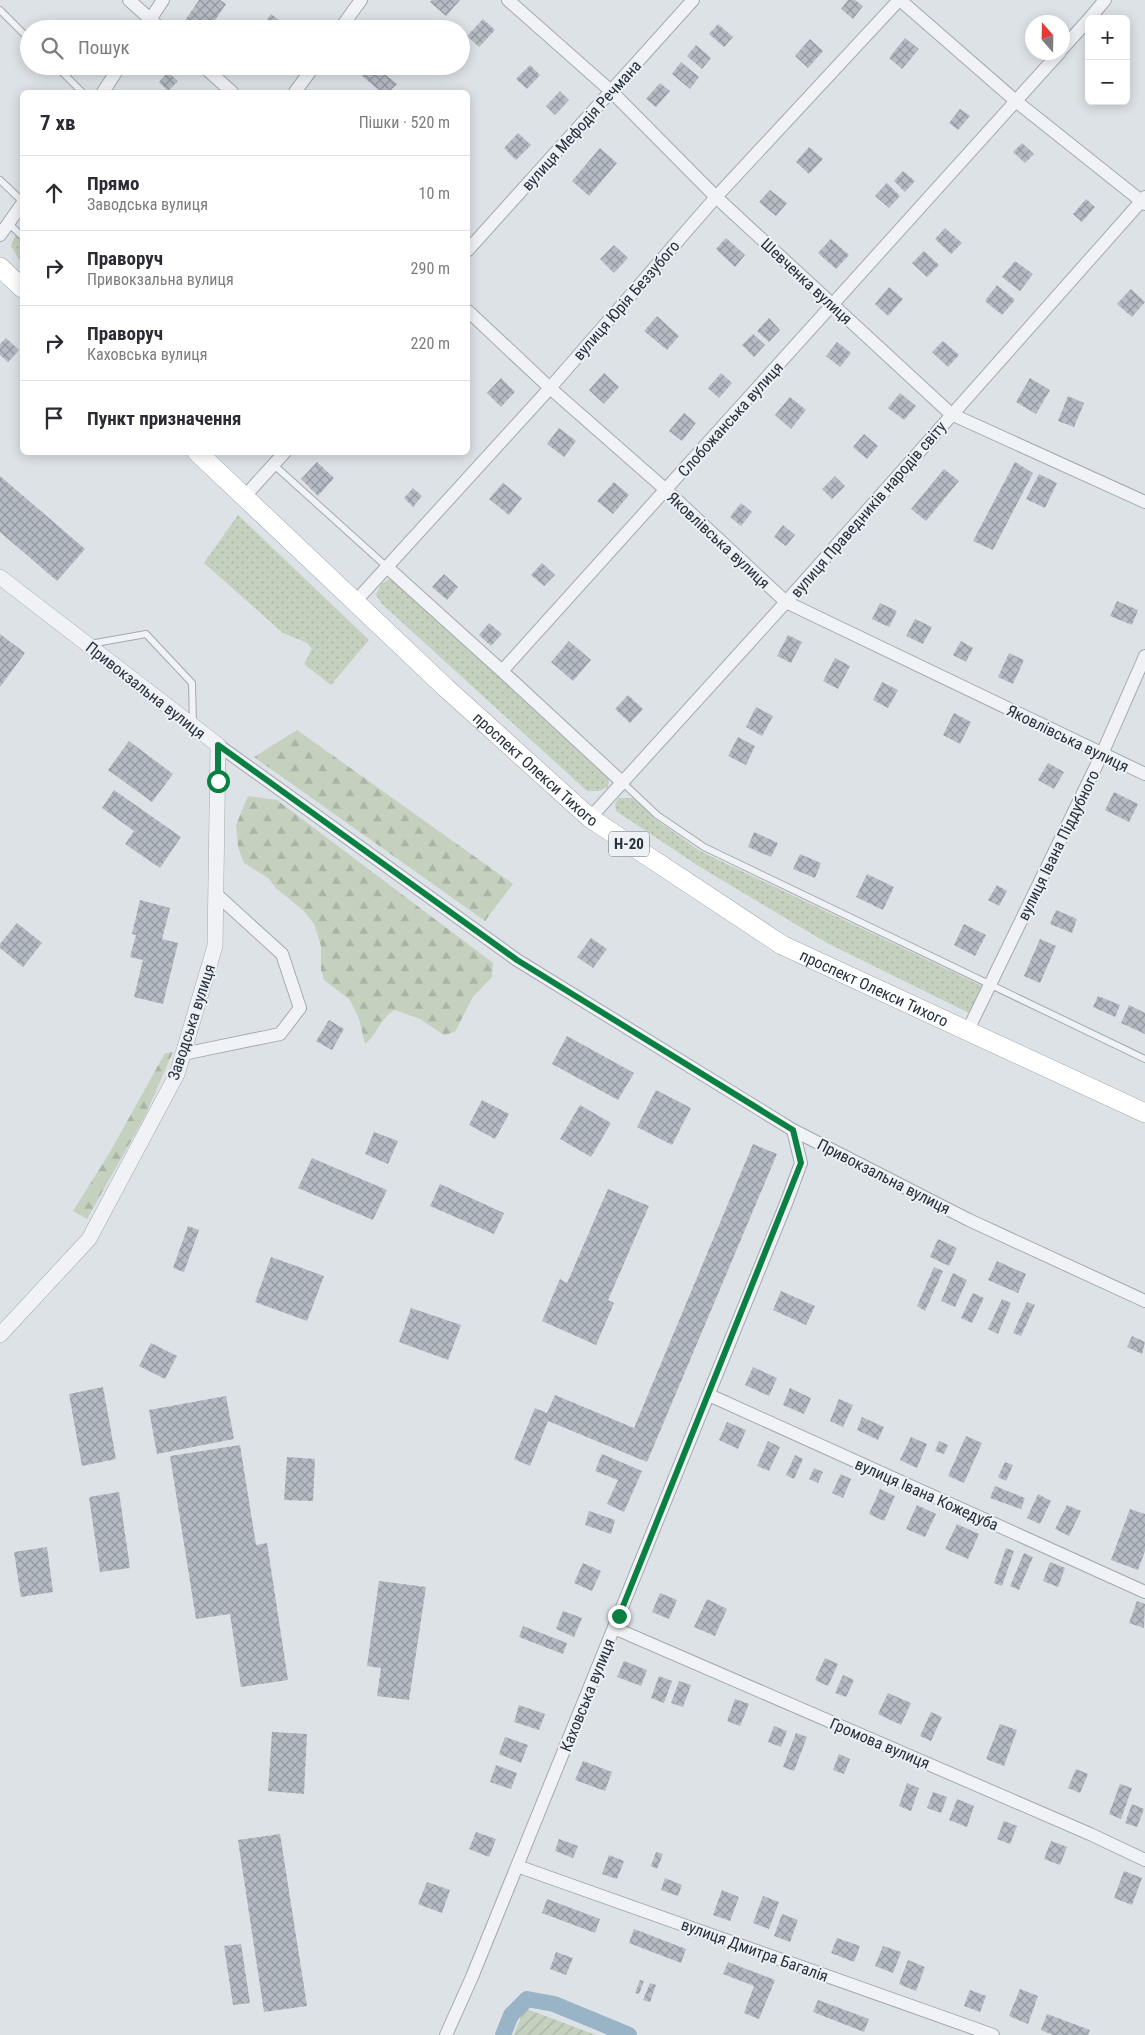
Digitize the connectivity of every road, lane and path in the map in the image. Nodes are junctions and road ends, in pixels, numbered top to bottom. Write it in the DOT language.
graph roads {
  1 [pos="130,0"];
  2 [pos="163,0"];
  3 [pos="361,0"];
  4 [pos="508,0"];
  5 [pos="693,0"];
  6 [pos="900,0"];
  7 [pos="1105,0"];
  8 [pos="0,10"];
  9 [pos="1092,15"];
  10 [pos="144,20"];
  11 [pos="150,20"];
  12 [pos="347,20"];
  13 [pos="1085,23"];
  14 [pos="20,30"];
  15 [pos="1070,40"];
  16 [pos="1053,60"];
  17 [pos="65,75"];
  18 [pos="114,75"];
  19 [pos="213,75"];
  20 [pos="307,75"];
  21 [pos="80,90"];
  22 [pos="104,90"];
  23 [pos="230,90"];
  24 [pos="296,90"];
  25 [pos="612,92"];
  26 [pos="1016,102"];
  27 [pos="0,180"];
  28 [pos="716,197"];
  29 [pos="20,200"];
  30 [pos="1144,201"];
  31 [pos="20,205"];
  32 [pos="8,224"];
  33 [pos="20,234"];
  34 [pos="0,235"];
  35 [pos="470,248"];
  36 [pos="0,267"];
  37 [pos="20,286"];
  38 [pos="834,306"];
  39 [pos="470,313"];
  40 [pos="550,388"];
  41 [pos="951,414"];
  42 [pos="200,455"];
  43 [pos="282,455"];
  44 [pos="274,465"];
  45 [pos="666,489"];
  46 [pos="244,498"];
  47 [pos="1145,502"];
  48 [pos="388,568"];
  49 [pos="0,577"];
  50 [pos="355,602"];
  51 [pos="786,602"];
  52 [pos="88,645"];
  53 [pos="1145,656"];
  54 [pos="502,671"];
  55 [pos="193,725"];
  56 [pos="218,745"];
  57 [pos="1102,754"];
  58 [pos="1145,774"];
  59 [pos="622,782"];
  60 [pos="590,818"];
  61 [pos="216,894"];
  62 [pos="990,985"];
  63 [pos="967,1032"];
  64 [pos="183,1054"];
  65 [pos="1145,1059"];
  66 [pos="1145,1113"];
  67 [pos="793,1130"];
  68 [pos="1145,1301"];
  69 [pos="0,1336"];
  70 [pos="709,1395"];
  71 [pos="1145,1592"];
  72 [pos="614,1628"];
  73 [pos="1145,1860"];
  74 [pos="517,1866"];
  75 [pos="446,2035"];
  76 [pos="993,2035"];
  1 -- 10 [label="street"];
  2 -- 11 [label="street"];
  3 -- 12 [label="street"];
  4 -- 25 [label="street, Шевченка вулиця"];
  5 -- 25 [label="street, вулиця Мефодія Речмана"];
  6 -- 26 [label="street"];
  6 -- 28 [label="street, вулиця Юрія Беззубого"];
  7 -- 9 [label="street"];
  8 -- 14 [label="lane"];
  13 -- 15 [label="street"];
  16 -- 26 [label="street, Слобожанська вулиця"];
  17 -- 21 [label="lane"];
  18 -- 22 [label="street"];
  19 -- 23 [label="street"];
  20 -- 24 [label="street"];
  25 -- 28 [label="street, Шевченка вулиця"];
  25 -- 35 [label="street, вулиця Мефодія Речмана"];
  26 -- 30 [label="street"];
  26 -- 38 [label="street, Слобожанська вулиця"];
  27 -- 29 [label="lane"];
  28 -- 38 [label="street, Шевченка вулиця"];
  28 -- 40 [label="street, вулиця Юрія Беззубого"];
  30 -- 41 [label="street, вулиця Праведників народів світу"];
  31 -- 32 [label="street"];
  32 -- 33 [label="lane"];
  32 -- 34 [label="street"];
  36 -- 37 [label="main road"];
  38 -- 41 [label="street, Шевченка вулиця"];
  38 -- 45 [label="street, Слобожанська вулиця"];
  39 -- 40 [label="street, Яковлівська вулиця"];
  40 -- 45 [label="street, Яковлівська вулиця"];
  40 -- 48 [label="street, вулиця Юрія Беззубого"];
  41 -- 47 [label="street, Шевченка вулиця"];
  41 -- 51 [label="street, вулиця Праведників народів світу"];
  42 -- 46 [label="main road, проспект Олекси Тихого / Н-20"];
  43 -- 44 [label="street"];
  44 -- 46 [label="street"];
  44 -- 48 [label="lane"];
  45 -- 51 [label="street, Яковлівська вулиця"];
  45 -- 54 [label="street, Слобожанська вулиця"];
  46 -- 50 [label="main road, проспект Олекси Тихого / Н-20"];
  48 -- 50 [label="street, вулиця Юрія Беззубого"];
  48 -- 54 [label="street"];
  49 -- 52 [label="street, Привокзальна вулиця"];
  50 -- 60 [label="main road, проспект Олекси Тихого / Н-20"];
  51 -- 57 [label="street, Яковлівська вулиця"];
  51 -- 59 [label="street, вулиця Праведників народів світу"];
  52 -- 55 [label="street, Привокзальна вулиця"];
  52 -- 55 [label="lane"];
  53 -- 57 [label="street, вулиця Івана Піддубного"];
  54 -- 59 [label="street"];
  55 -- 56 [label="street, Привокзальна вулиця"];
  56 -- 61 [label="street, Заводська вулиця"];
  56 -- 67 [label="street, Привокзальна вулиця"];
  57 -- 58 [label="street, Яковлівська вулиця"];
  57 -- 62 [label="street, вулиця Івана Піддубного"];
  59 -- 60 [label="street, вулиця Праведників народів світу"];
  59 -- 62 [label="lane"];
  60 -- 63 [label="main road, проспект Олекси Тихого / Н-20"];
  61 -- 64 [label="street, Заводська вулиця"];
  61 -- 64 [label="street"];
  62 -- 63 [label="street, вулиця Івана Піддубного"];
  62 -- 65 [label="lane"];
  63 -- 66 [label="main road, проспект Олекси Тихого / Н-20"];
  64 -- 69 [label="street, Заводська вулиця"];
  67 -- 68 [label="street, Привокзальна вулиця"];
  67 -- 70 [label="street, Каховська вулиця"];
  70 -- 71 [label="street, вулиця Івана Кожедуба"];
  70 -- 72 [label="street, Каховська вулиця"];
  72 -- 73 [label="street, Громова вулиця"];
  72 -- 74 [label="street, Каховська вулиця"];
  74 -- 75 [label="street, Каховська вулиця"];
  74 -- 76 [label="street, вулиця Дмитра Багалія"];
}
